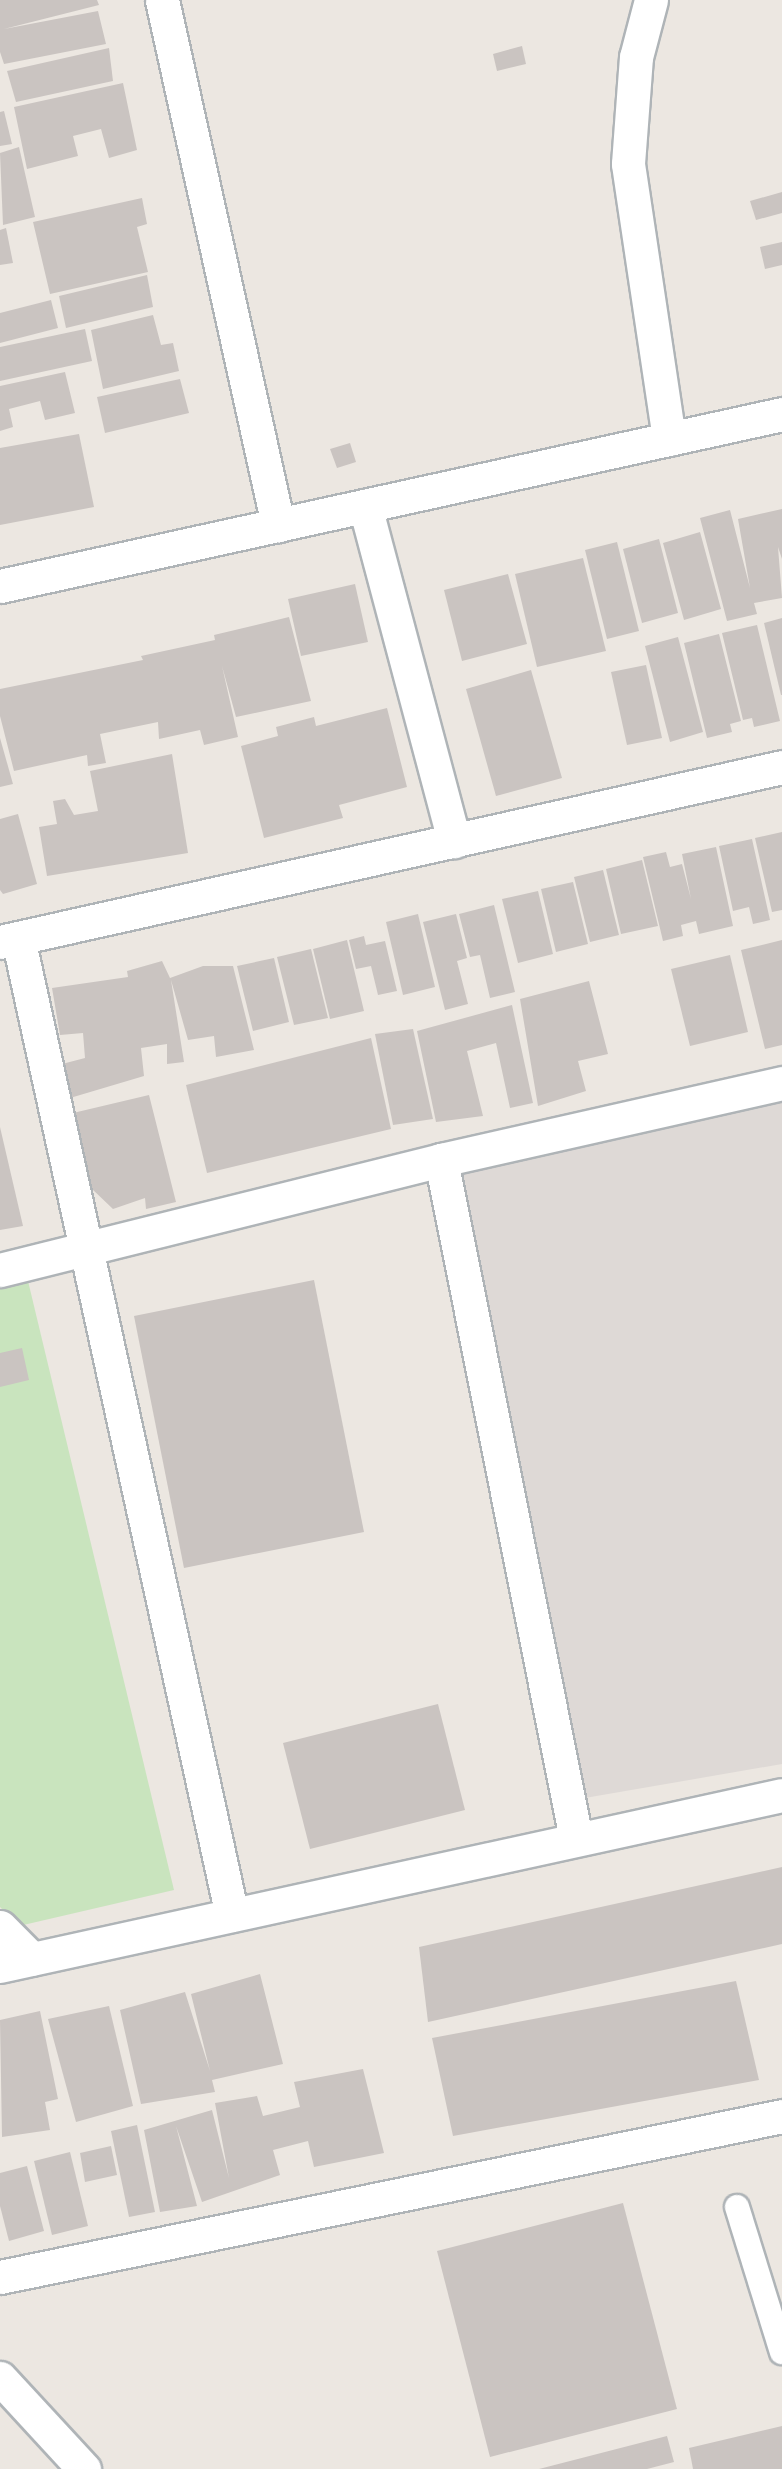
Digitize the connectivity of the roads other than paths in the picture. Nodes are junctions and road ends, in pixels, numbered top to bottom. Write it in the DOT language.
graph roads {
  1 [pos="162,0"];
  2 [pos="651,0"];
  3 [pos="782,414"];
  4 [pos="669,438"];
  5 [pos="365,506"];
  6 [pos="278,525"];
  7 [pos="0,586"];
  8 [pos="782,767"];
  9 [pos="454,841"];
  10 [pos="9,940"];
  11 [pos="782,1083"];
  12 [pos="441,1160"];
  13 [pos="88,1250"];
  14 [pos="0,1270"];
  15 [pos="782,1795"];
  16 [pos="576,1839"];
  17 [pos="232,1915"];
  18 [pos="0,1927"];
  19 [pos="32,1959"];
  20 [pos="0,1966"];
  21 [pos="782,2116"];
  22 [pos="737,2207"];
  23 [pos="0,2277"];
  24 [pos="782,2352"];
  25 [pos="0,2378"];
  26 [pos="84,2469"];
  1 -- 6 [label="street"];
  2 -- 4 [label="street"];
  3 -- 4 [label="street"];
  4 -- 5 [label="street"];
  5 -- 6 [label="street"];
  5 -- 9 [label="street"];
  6 -- 7 [label="street"];
  8 -- 9 [label="street"];
  9 -- 10 [label="street"];
  10 -- 13 [label="street"];
  11 -- 12 [label="street"];
  12 -- 13 [label="street"];
  12 -- 16 [label="street"];
  13 -- 14 [label="street"];
  13 -- 17 [label="street"];
  15 -- 16 [label="street"];
  16 -- 17 [label="street"];
  17 -- 19 [label="street"];
  18 -- 19 [label="street"];
  19 -- 20 [label="street"];
  21 -- 23 [label="street"];
  22 -- 24 [label="lane"];
  25 -- 26 [label="street"];
}
